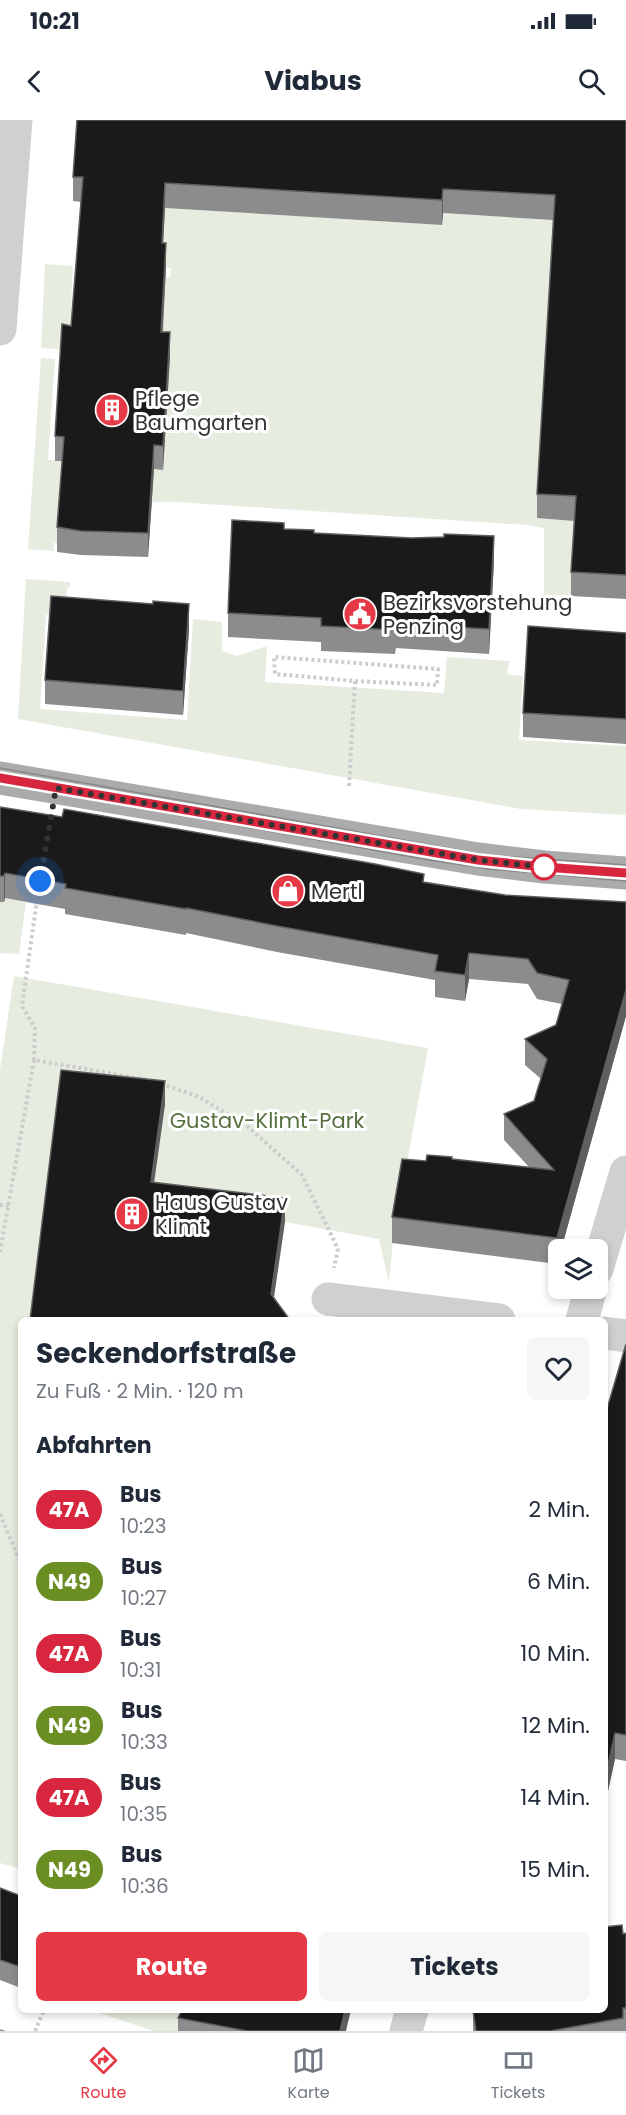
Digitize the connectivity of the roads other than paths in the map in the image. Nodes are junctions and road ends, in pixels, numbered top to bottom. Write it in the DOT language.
graph roads {
  1 [pos="16,120"];
  2 [pos="0,329"];
  3 [pos="0,778"];
  4 [pos="626,873"];
  5 [pos="626,1172"];
  6 [pos="606,1239"];
  7 [pos="328,1299"];
  8 [pos="588,1299"];
  9 [pos="475,1317"];
  10 [pos="583,1317"];
  11 [pos="608,1334"];
  12 [pos="626,1336"];
  13 [pos="411,2013"];
  14 [pos="406,2031"];
  1 -- 2 [label="street"];
  3 -- 4 [label="main road"];
  5 -- 6 [label="street"];
  7 -- 9 [label="street"];
  8 -- 10 [label="street"];
  11 -- 12 [label="street"];
  13 -- 14 [label="street"];
}
